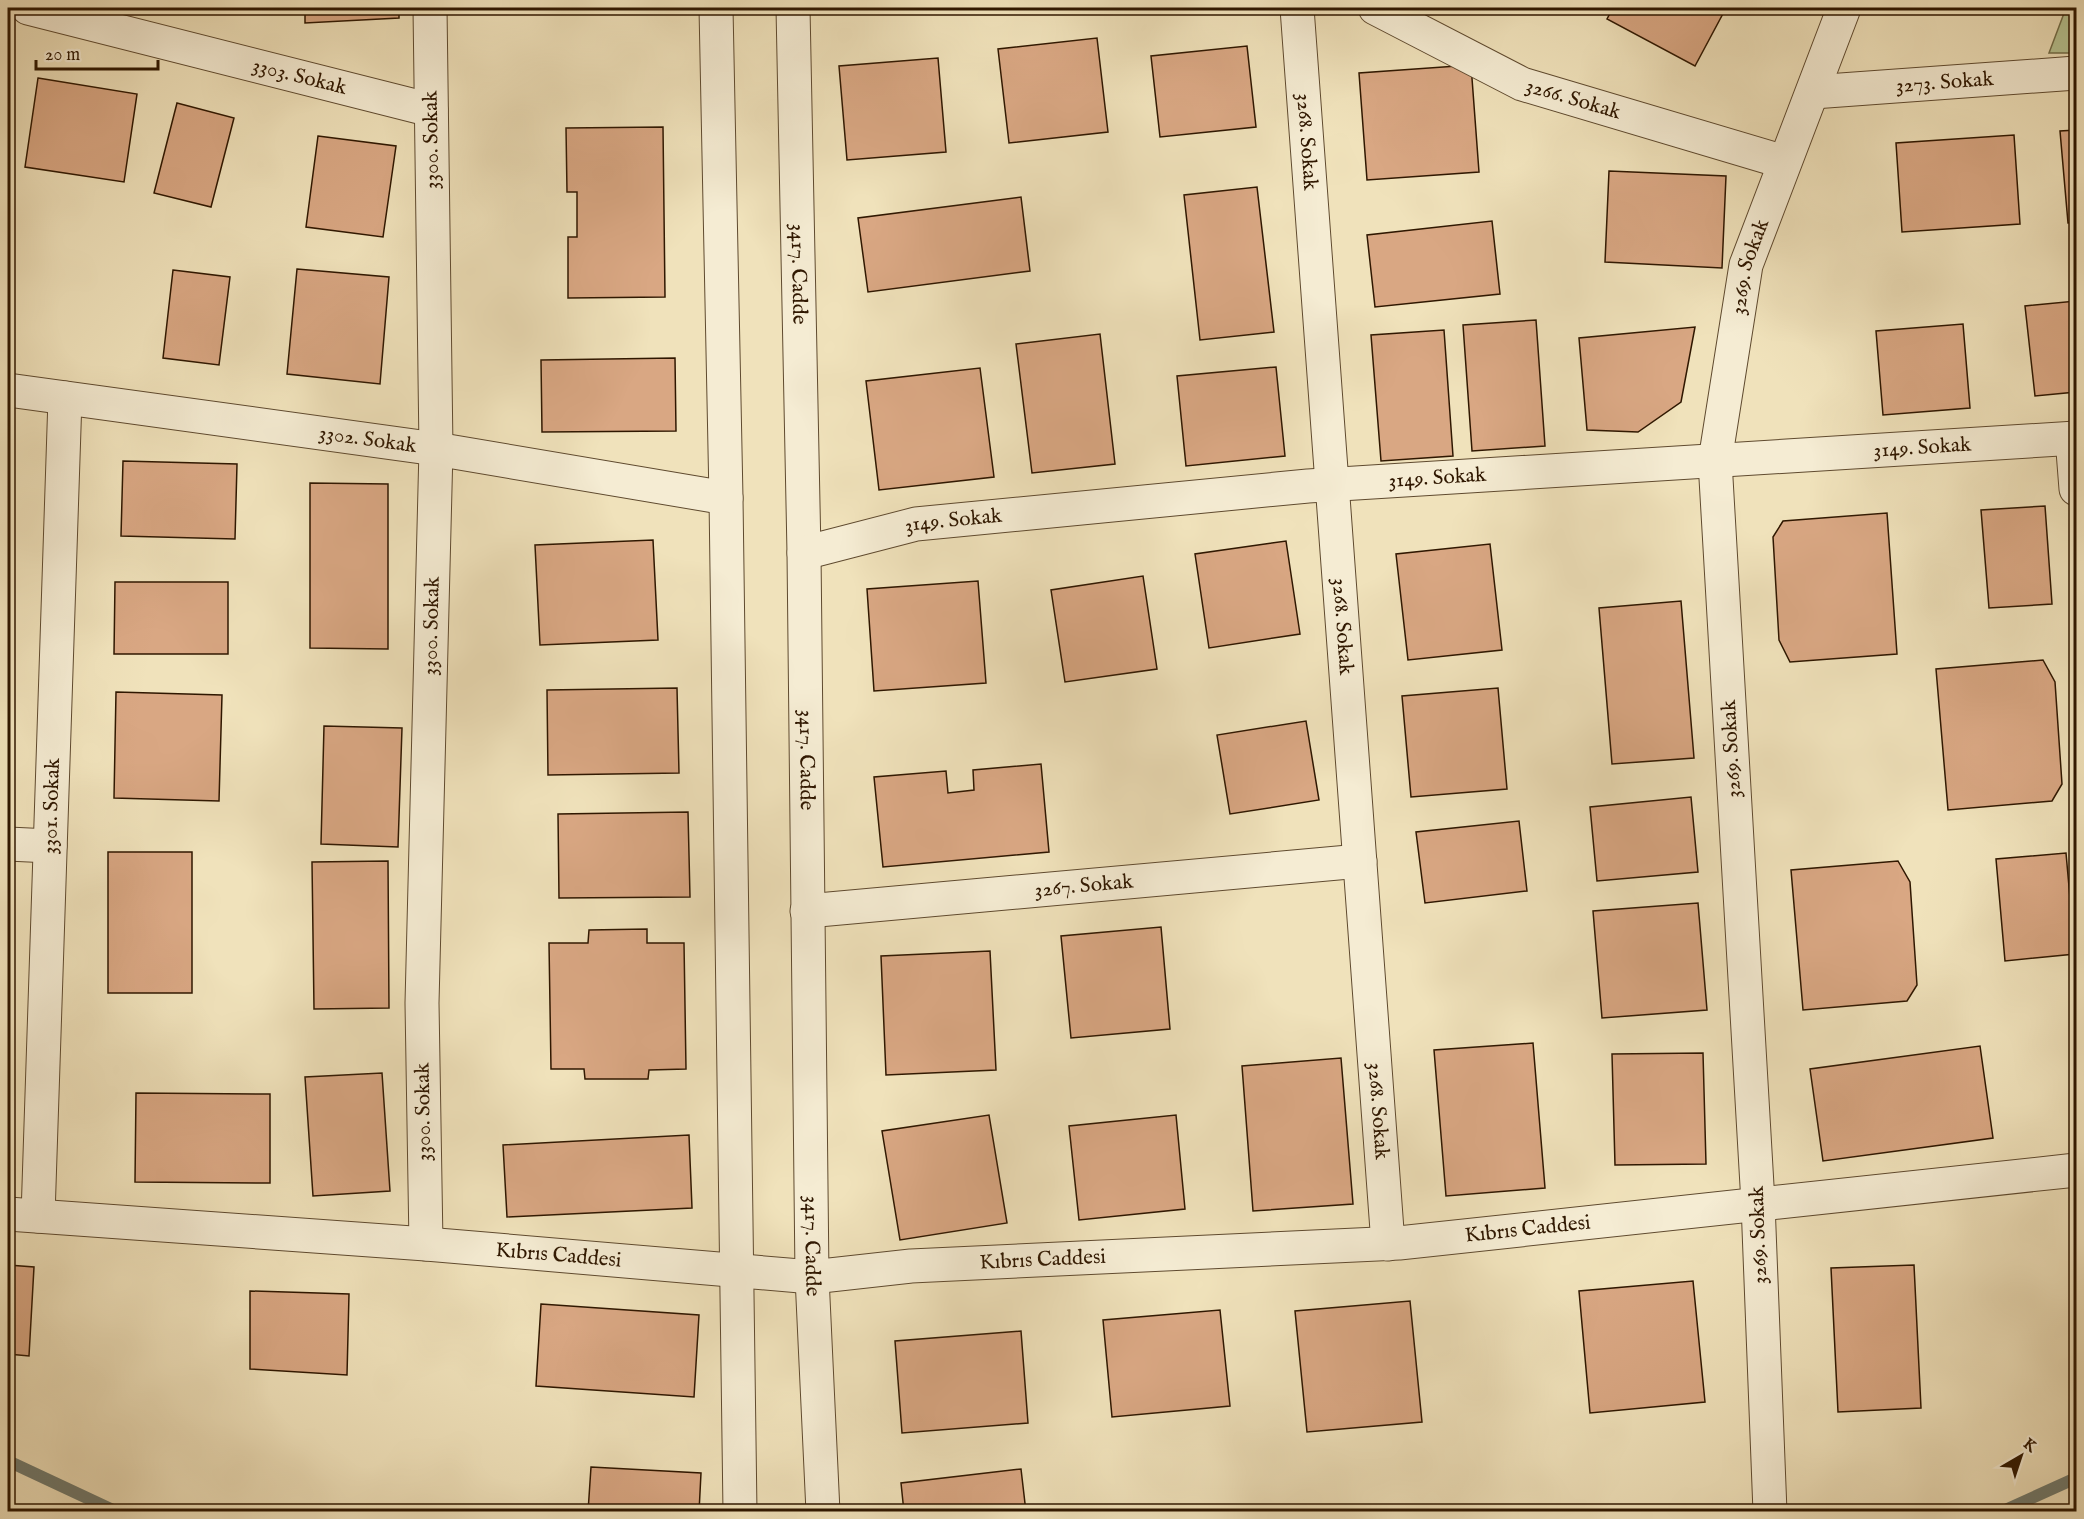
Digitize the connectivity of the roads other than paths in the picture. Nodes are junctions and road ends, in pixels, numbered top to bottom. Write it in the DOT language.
graph roads {
  1 [pos="430,8"];
  2 [pos="716,8"];
  3 [pos="793,8"];
  4 [pos="1297,8"];
  5 [pos="1375,8"];
  6 [pos="1844,8"];
  7 [pos="44,10"];
  8 [pos="2076,73"];
  9 [pos="1812,92"];
  10 [pos="431,110"];
  11 [pos="1784,162"];
  12 [pos="8,390"];
  13 [pos="65,398"];
  14 [pos="2074,438"];
  15 [pos="436,449"];
  16 [pos="1715,461"];
  17 [pos="1332,484"];
  18 [pos="2076,489"];
  19 [pos="726,498"];
  20 [pos="804,552"];
  21 [pos="8,844"];
  22 [pos="50,846"];
  23 [pos="1360,861"];
  24 [pos="807,911"];
  25 [pos="2076,1170"];
  26 [pos="1758,1203"];
  27 [pos="23,1215"];
  28 [pos="426,1244"];
  29 [pos="1388,1244"];
  30 [pos="738,1270"];
  31 [pos="812,1277"];
  32 [pos="740,1512"];
  33 [pos="823,1512"];
  34 [pos="1770,1512"];
  1 -- 10 [label="street, 3300. Sokak"];
  2 -- 19 [label="street"];
  3 -- 20 [label="street, 3417. Cadde"];
  4 -- 17 [label="street, 3268. Sokak"];
  5 -- 11 [label="street, 3266. Sokak"];
  6 -- 9 [label="street, 3269. Sokak"];
  7 -- 10 [label="street, 3303. Sokak"];
  8 -- 9 [label="street, 3273. Sokak"];
  9 -- 11 [label="street, 3269. Sokak"];
  10 -- 15 [label="street, 3300. Sokak"];
  11 -- 16 [label="street, 3269. Sokak"];
  12 -- 13 [label="street, 3302. Sokak"];
  13 -- 15 [label="street, 3302. Sokak"];
  13 -- 22 [label="street, 3301. Sokak"];
  14 -- 16 [label="street, 3149. Sokak"];
  14 -- 18 [label="street"];
  15 -- 19 [label="street, 3302. Sokak"];
  15 -- 28 [label="street, 3300. Sokak"];
  16 -- 17 [label="street, 3149. Sokak"];
  16 -- 26 [label="street, 3269. Sokak"];
  17 -- 20 [label="street, 3149. Sokak"];
  17 -- 23 [label="street, 3268. Sokak"];
  19 -- 30 [label="street"];
  20 -- 24 [label="street, 3417. Cadde"];
  21 -- 22 [label="street"];
  22 -- 27 [label="street, 3301. Sokak"];
  23 -- 24 [label="street, 3267. Sokak"];
  23 -- 29 [label="street, 3268. Sokak"];
  24 -- 31 [label="street, 3417. Cadde"];
  25 -- 26 [label="street, Kıbrıs Caddesi"];
  26 -- 29 [label="street, Kıbrıs Caddesi"];
  26 -- 34 [label="street, 3269. Sokak"];
  27 -- 28 [label="street, Kıbrıs Caddesi"];
  28 -- 30 [label="street, Kıbrıs Caddesi"];
  29 -- 31 [label="street, Kıbrıs Caddesi"];
  30 -- 31 [label="street, Kıbrıs Caddesi"];
  30 -- 32 [label="street"];
  31 -- 33 [label="street, 3417. Cadde"];
}
